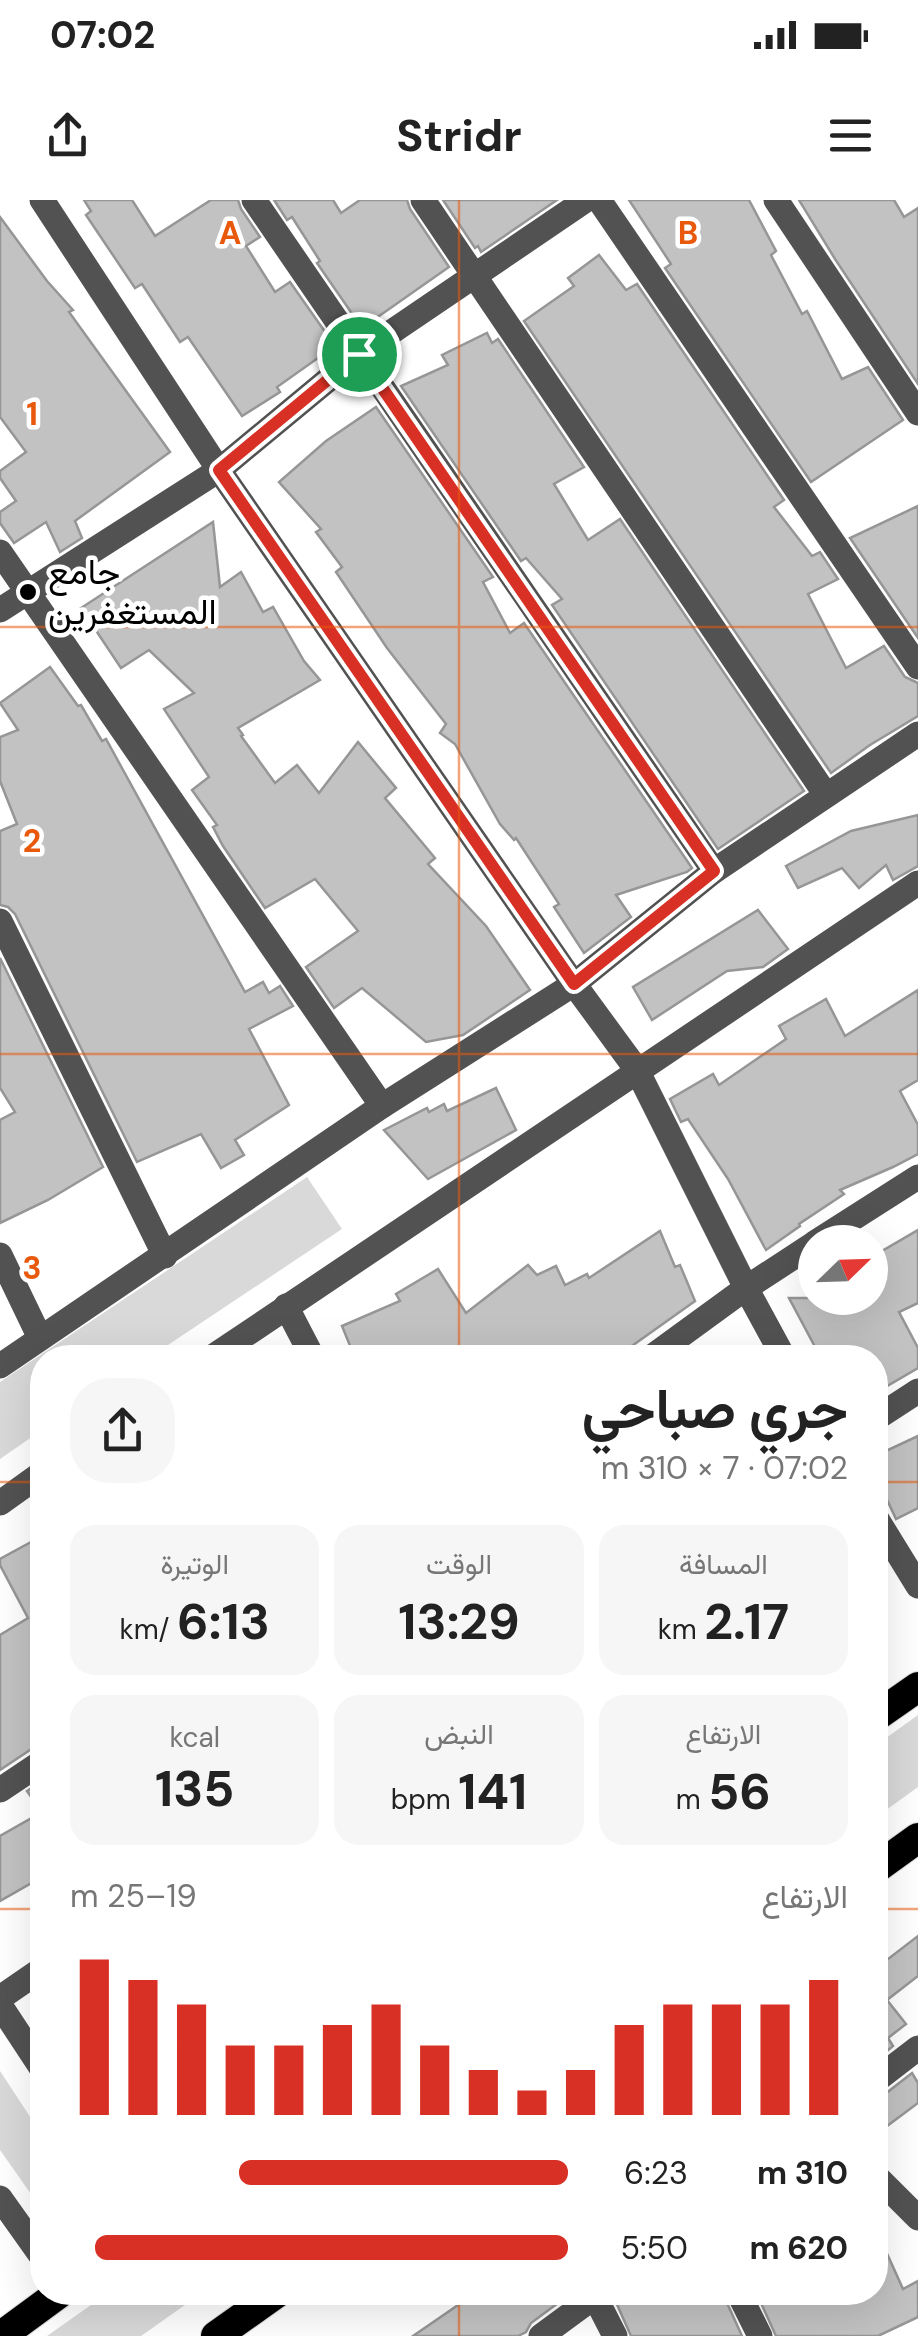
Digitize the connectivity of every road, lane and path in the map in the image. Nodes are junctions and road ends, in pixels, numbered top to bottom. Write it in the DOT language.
graph roads {
  1 [pos="42,200"];
  2 [pos="254,200"];
  3 [pos="423,200"];
  4 [pos="586,200"];
  5 [pos="599,200"];
  6 [pos="776,200"];
  7 [pos="474,276"];
  8 [pos="359,354"];
  9 [pos="918,413"];
  10 [pos="219,470"];
  11 [pos="0,552"];
  12 [pos="28,592"];
  13 [pos="0,610"];
  14 [pos="918,666"];
  15 [pos="918,734"];
  16 [pos="826,796"];
  17 [pos="714,871"];
  18 [pos="918,883"];
  19 [pos="0,921"];
  20 [pos="574,984"];
  21 [pos="638,1070"];
  22 [pos="382,1106"];
  23 [pos="918,1176"];
  24 [pos="843,1225"];
  25 [pos="0,1255"];
  26 [pos="798,1255"];
  27 [pos="164,1256"];
  28 [pos="746,1288"];
  29 [pos="286,1306"];
  30 [pos="40,1338"];
  31 [pos="230,1345"];
  32 [pos="306,1345"];
  33 [pos="668,1345"];
  34 [pos="777,1345"];
  35 [pos="0,1366"];
  36 [pos="918,1391"];
  37 [pos="888,1411"];
  38 [pos="30,1482"];
  39 [pos="0,1503"];
  40 [pos="888,1537"];
  41 [pos="918,1586"];
  42 [pos="918,1687"];
  43 [pos="888,1708"];
  44 [pos="30,1770"];
  45 [pos="0,1790"];
  46 [pos="918,1838"];
  47 [pos="888,1860"];
  48 [pos="30,1978"];
  49 [pos="0,2001"];
  50 [pos="918,2048"];
  51 [pos="30,2049"];
  52 [pos="888,2071"];
  53 [pos="888,2188"];
  54 [pos="0,2198"];
  55 [pos="918,2218"];
  56 [pos="30,2240"];
  57 [pos="43,2305"];
  58 [pos="260,2305"];
  59 [pos="584,2305"];
  60 [pos="602,2305"];
  61 [pos="744,2305"];
  62 [pos="1,2336"];
  63 [pos="216,2336"];
  64 [pos="541,2336"];
  65 [pos="614,2336"];
  66 [pos="760,2336"];
  1 -- 10 [label="street"];
  2 -- 8 [label="street"];
  3 -- 7 [label="street"];
  4 -- 7 [label="street"];
  5 -- 14 [label="street"];
  6 -- 9 [label="street"];
  7 -- 8 [label="street"];
  7 -- 16 [label="street"];
  8 -- 10 [label="street"];
  8 -- 17 [label="street"];
  10 -- 12 [label="street"];
  10 -- 20 [label="street"];
  11 -- 12 [label="street"];
  12 -- 13 [label="street"];
  12 -- 22 [label="street"];
  15 -- 16 [label="street"];
  16 -- 17 [label="street"];
  17 -- 20 [label="street"];
  18 -- 21 [label="street"];
  19 -- 27 [label="street"];
  20 -- 21 [label="street"];
  20 -- 22 [label="street"];
  21 -- 28 [label="street"];
  21 -- 29 [label="street"];
  22 -- 27 [label="street"];
  23 -- 24 [label="street"];
  25 -- 30 [label="street"];
  26 -- 28 [label="street"];
  27 -- 30 [label="street"];
  28 -- 33 [label="street"];
  28 -- 34 [label="street"];
  29 -- 31 [label="street"];
  29 -- 32 [label="street"];
  30 -- 35 [label="street"];
  36 -- 37 [label="street"];
  38 -- 39 [label="street"];
  40 -- 41 [label="street"];
  42 -- 43 [label="highway"];
  44 -- 45 [label="street"];
  46 -- 47 [label="highway"];
  48 -- 49 [label="street"];
  49 -- 51 [label="street"];
  50 -- 52 [label="street"];
  53 -- 55 [label="street"];
  54 -- 56 [label="street"];
  57 -- 62 [label="highway"];
  58 -- 63 [label="highway"];
  59 -- 64 [label="street"];
  60 -- 65 [label="street"];
  61 -- 66 [label="street"];
}
